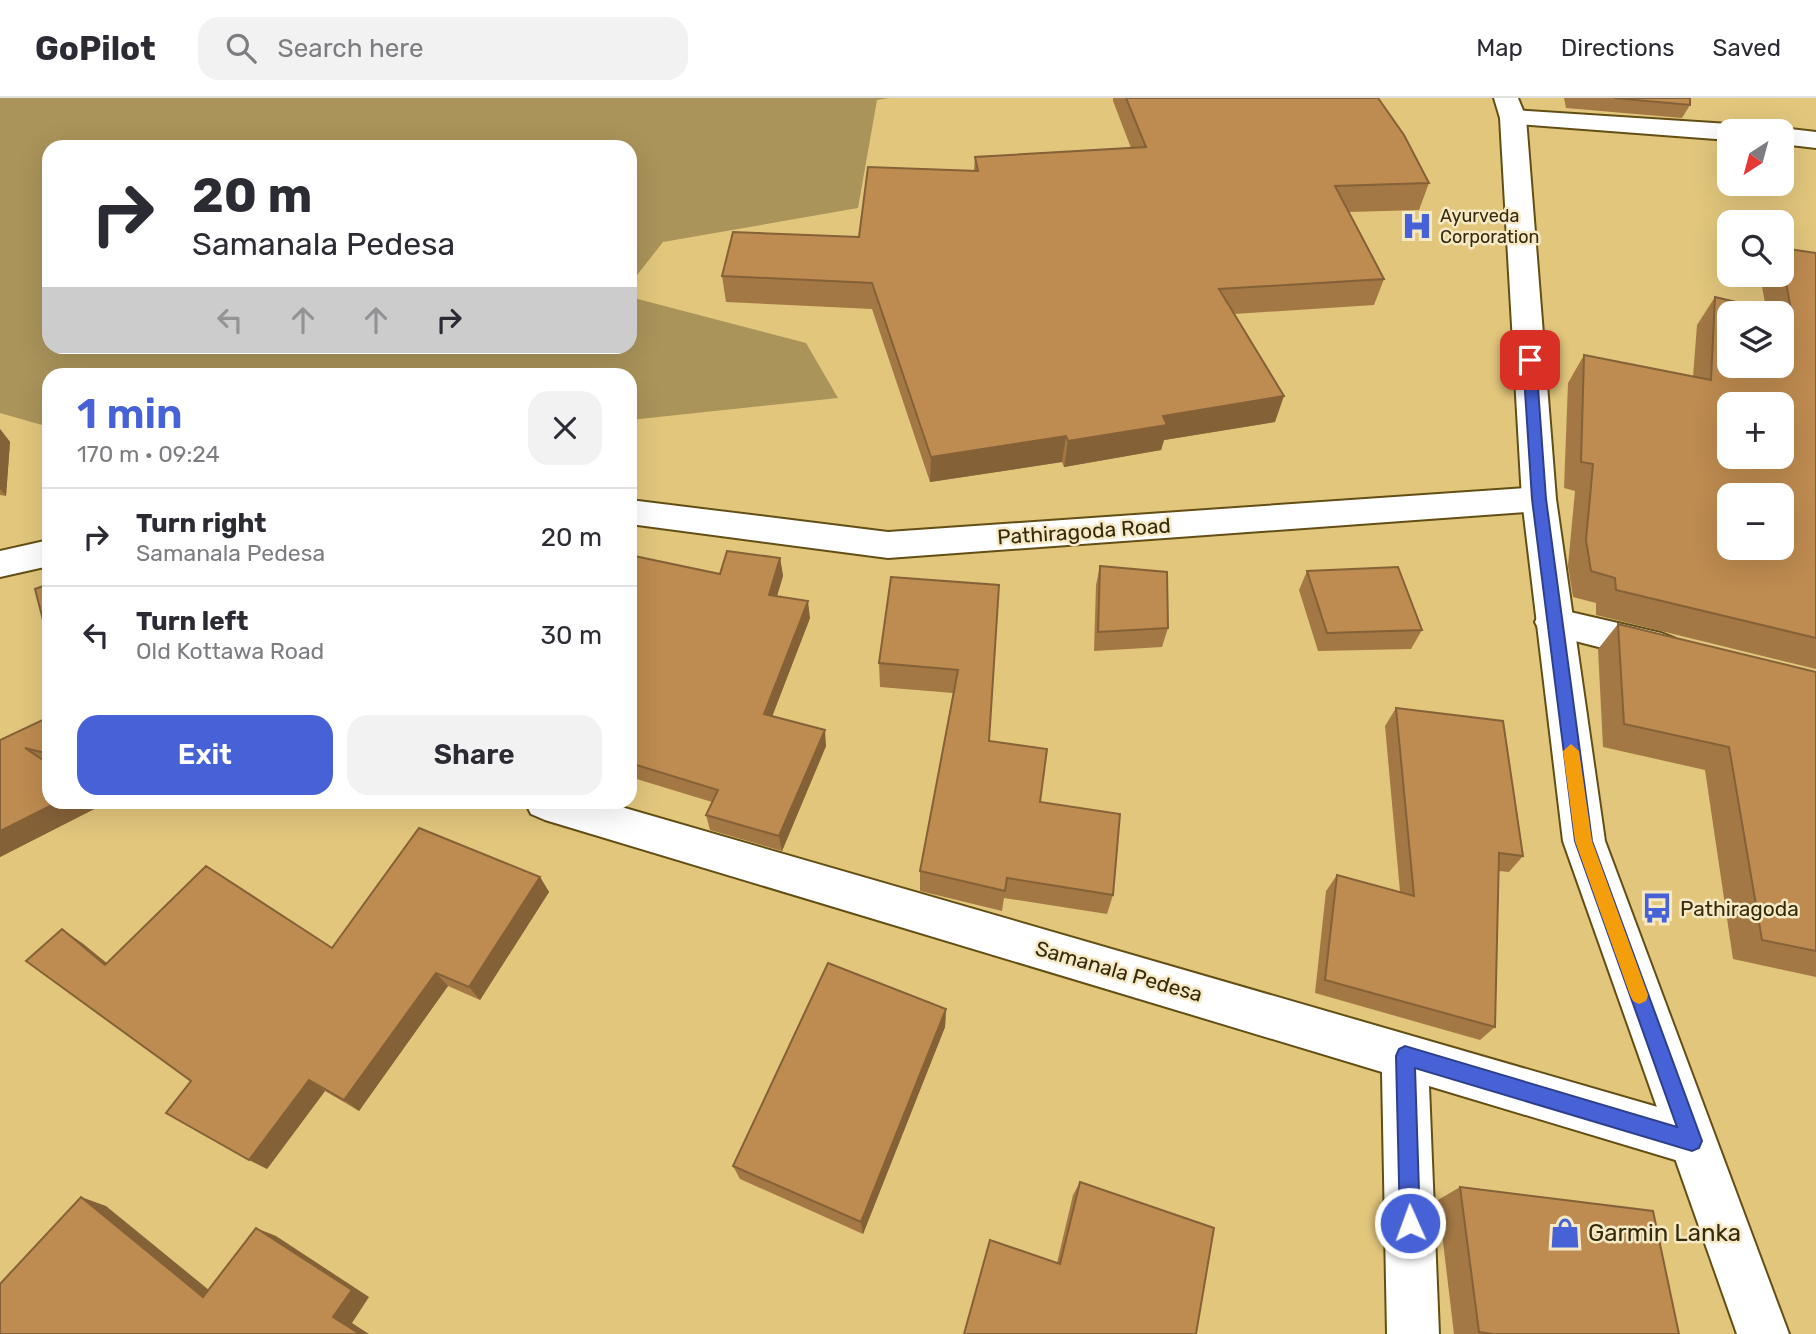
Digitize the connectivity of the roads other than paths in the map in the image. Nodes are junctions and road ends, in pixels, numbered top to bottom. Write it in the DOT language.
graph roads {
  1 [pos="1509,108"];
  2 [pos="1717,131"];
  3 [pos="1794,137"];
  4 [pos="1816,140"];
  5 [pos="1539,499"];
  6 [pos="637,513"];
  7 [pos="42,555"];
  8 [pos="0,564"];
  9 [pos="1553,622"];
  10 [pos="1698,656"];
  11 [pos="569,809"];
  12 [pos="1405,1056"];
  13 [pos="1692,1141"];
  14 [pos="1413,1334"];
  15 [pos="1763,1334"];
  1 -- 2 [label="street"];
  1 -- 5 [label="street"];
  3 -- 4 [label="street"];
  5 -- 6 [label="street, Pathiragoda Road"];
  5 -- 9 [label="street"];
  7 -- 8 [label="street"];
  9 -- 10 [label="street"];
  9 -- 13 [label="street"];
  11 -- 12 [label="street, Samanala Pedesa"];
  12 -- 13 [label="street, Samanala Pedesa"];
  12 -- 14 [label="street"];
  13 -- 15 [label="street"];
}
